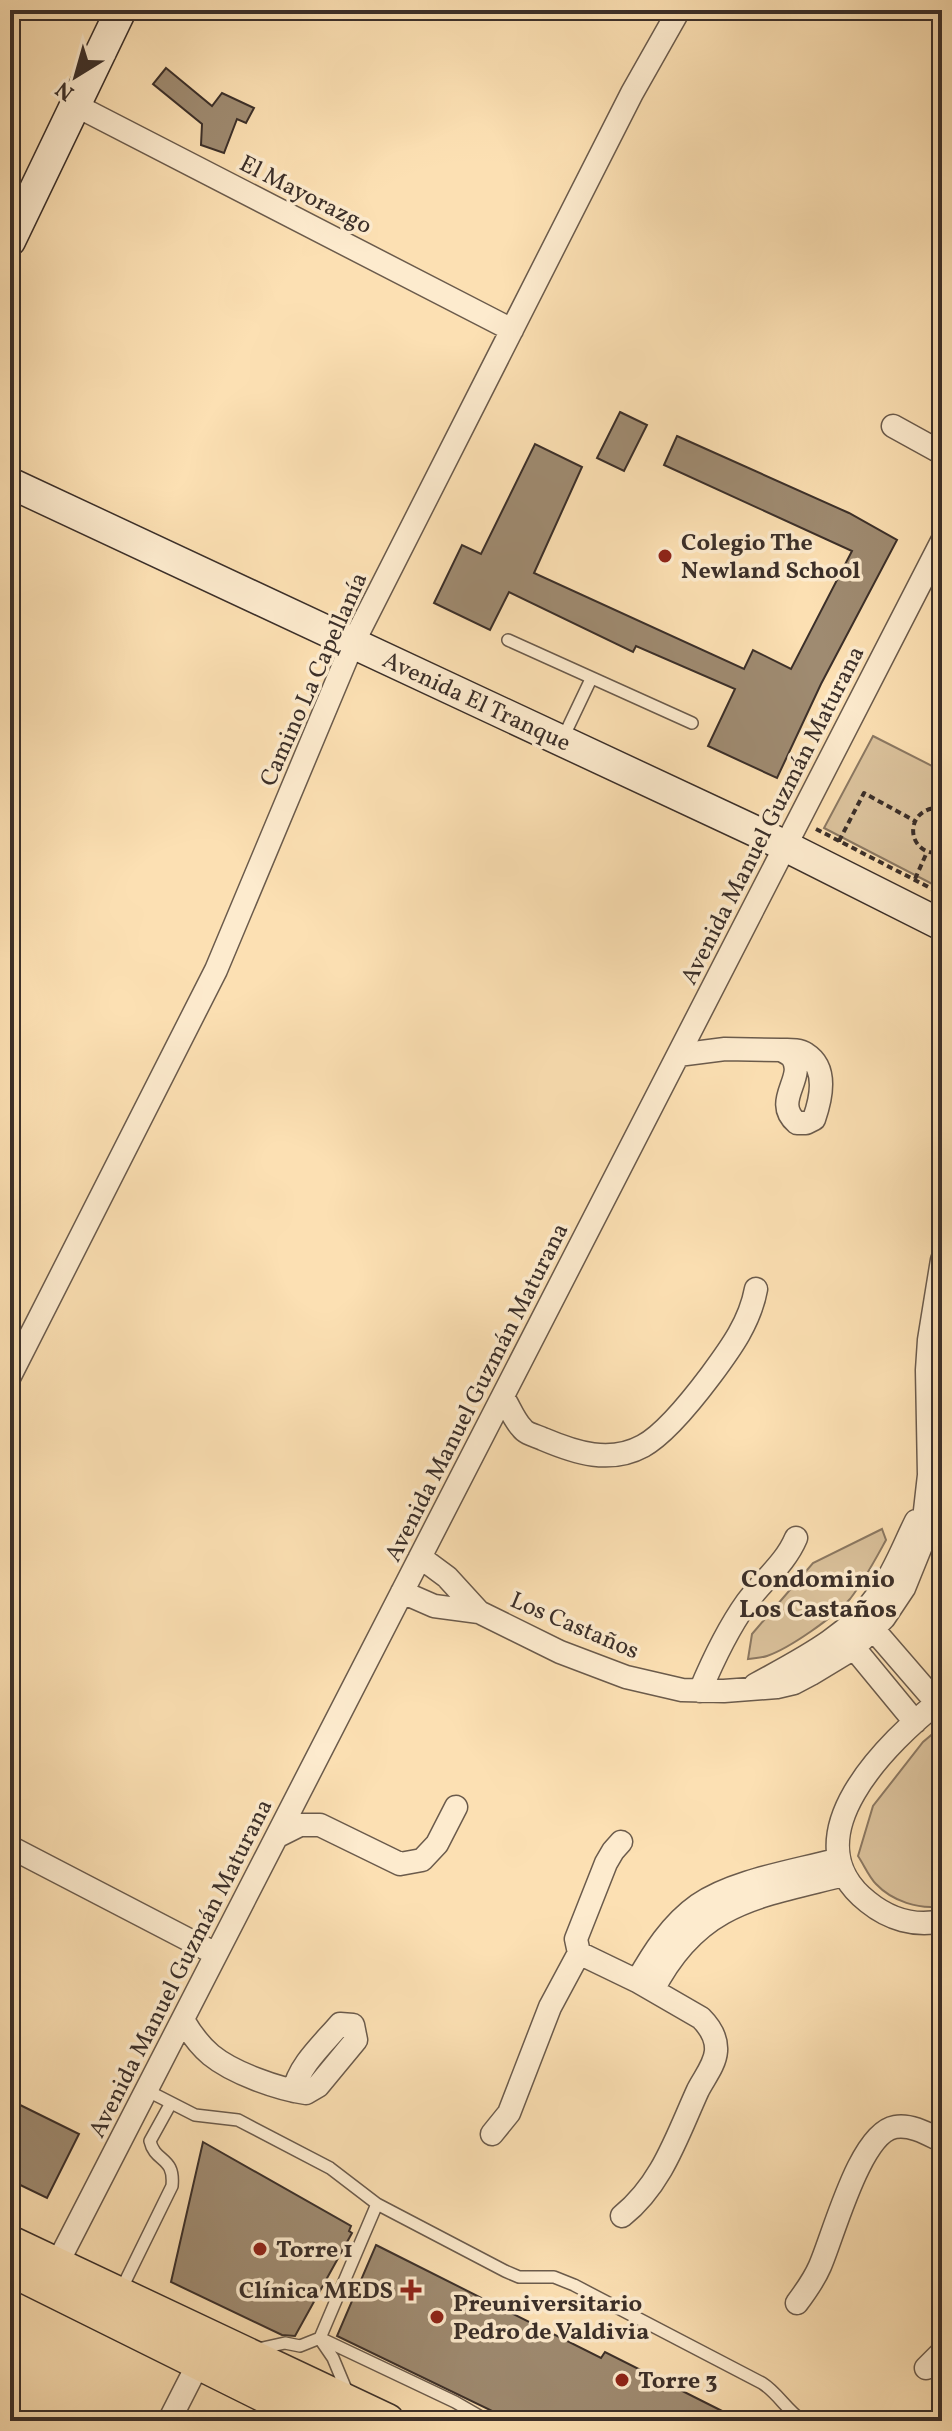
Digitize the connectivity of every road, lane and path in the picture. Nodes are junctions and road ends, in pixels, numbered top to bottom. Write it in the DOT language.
graph roads {
  1 [pos="121,10"];
  2 [pos="679,10"];
  3 [pos="75,105"];
  4 [pos="10,241"];
  5 [pos="512,330"];
  6 [pos="893,426"];
  7 [pos="942,453"];
  8 [pos="10,483"];
  9 [pos="942,541"];
  10 [pos="508,640"];
  11 [pos="353,643"];
  12 [pos="591,679"];
  13 [pos="692,723"];
  14 [pos="562,741"];
  15 [pos="942,808"];
  16 [pos="915,821"];
  17 [pos="792,833"];
  18 [pos="839,841"];
  19 [pos="927,852"];
  20 [pos="942,853"];
  21 [pos="914,880"];
  22 [pos="942,894"];
  23 [pos="942,925"];
  24 [pos="696,1021"];
  25 [pos="725,1049"];
  26 [pos="781,1050"];
  27 [pos="678,1055"];
  28 [pos="942,1260"];
  29 [pos="756,1289"];
  30 [pos="10,1376"];
  31 [pos="503,1397"];
  32 [pos="523,1430"];
  33 [pos="483,1436"];
  34 [pos="796,1538"];
  35 [pos="420,1557"];
  36 [pos="402,1592"];
  37 [pos="479,1612"];
  38 [pos="863,1626"];
  39 [pos="854,1648"];
  40 [pos="748,1688"];
  41 [pos="700,1691"];
  42 [pos="940,1701"];
  43 [pos="915,1722"];
  44 [pos="307,1779"];
  45 [pos="456,1807"];
  46 [pos="329,1827"];
  47 [pos="278,1836"];
  48 [pos="621,1842"];
  49 [pos="10,1847"];
  50 [pos="842,1867"];
  51 [pos="941,1925"];
  52 [pos="579,1953"];
  53 [pos="216,1954"];
  54 [pos="645,1986"];
  55 [pos="183,2020"];
  56 [pos="212,2056"];
  57 [pos="162,2060"];
  58 [pos="146,2090"];
  59 [pos="294,2091"];
  60 [pos="171,2103"];
  61 [pos="492,2134"];
  62 [pos="942,2141"];
  63 [pos="377,2204"];
  64 [pos="622,2216"];
  65 [pos="10,2243"];
  66 [pos="56,2266"];
  67 [pos="10,2269"];
  68 [pos="119,2295"];
  69 [pos="797,2303"];
  70 [pos="320,2338"];
  71 [pos="245,2353"];
  72 [pos="198,2364"];
  73 [pos="352,2403"];
  74 [pos="169,2421"];
  75 [pos="317,2421"];
  76 [pos="387,2421"];
  77 [pos="488,2421"];
  78 [pos="803,2421"];
  1 -- 3 [label="main road"];
  2 -- 5 [label="street, Camino La Capellanía"];
  3 -- 4 [label="main road"];
  3 -- 5 [label="street, El Mayorazgo"];
  5 -- 11 [label="street, Camino La Capellanía"];
  6 -- 7 [label="street"];
  8 -- 11 [label="main road, Avenida El Tranque"];
  9 -- 17 [label="street, Avenida Manuel Guzmán Maturana"];
  10 -- 12 [label="lane"];
  11 -- 14 [label="main road, Avenida El Tranque"];
  11 -- 30 [label="street, Camino La Capellanía"];
  12 -- 13 [label="lane"];
  12 -- 14 [label="lane"];
  14 -- 17 [label="main road, Avenida El Tranque"];
  15 -- 16 [label="path"];
  16 -- 18 [label="path"];
  16 -- 19 [label="path"];
  17 -- 18 [label="path"];
  17 -- 23 [label="main road, Avenida El Tranque"];
  17 -- 24 [label="street, Avenida Manuel Guzmán Maturana"];
  18 -- 21 [label="path"];
  19 -- 20 [label="path"];
  19 -- 21 [label="path"];
  21 -- 22 [label="path"];
  24 -- 25 [label="street"];
  24 -- 27 [label="street, Avenida Manuel Guzmán Maturana"];
  25 -- 26 [label="street"];
  25 -- 27 [label="street"];
  27 -- 31 [label="street, Avenida Manuel Guzmán Maturana"];
  28 -- 38 [label="street, Los Castaños"];
  29 -- 32 [label="street"];
  31 -- 32 [label="street"];
  31 -- 33 [label="street, Avenida Manuel Guzmán Maturana"];
  32 -- 33 [label="street"];
  33 -- 35 [label="street, Avenida Manuel Guzmán Maturana"];
  34 -- 41 [label="street"];
  35 -- 36 [label="street, Avenida Manuel Guzmán Maturana"];
  35 -- 37 [label="street, Los Castaños"];
  36 -- 37 [label="street, Los Castaños"];
  36 -- 44 [label="street, Avenida Manuel Guzmán Maturana"];
  37 -- 41 [label="street, Los Castaños"];
  38 -- 39 [label="street"];
  38 -- 40 [label="street, Los Castaños"];
  38 -- 42 [label="street"];
  39 -- 40 [label="street, Los Castaños"];
  39 -- 43 [label="street"];
  40 -- 41 [label="street, Los Castaños"];
  42 -- 43 [label="street"];
  43 -- 50 [label="street"];
  44 -- 46 [label="street"];
  44 -- 47 [label="street, Avenida Manuel Guzmán Maturana"];
  45 -- 46 [label="street"];
  46 -- 47 [label="street"];
  47 -- 53 [label="street, Avenida Manuel Guzmán Maturana"];
  48 -- 52 [label="street"];
  49 -- 53 [label="street"];
  50 -- 51 [label="street"];
  50 -- 54 [label="street"];
  52 -- 54 [label="street"];
  52 -- 61 [label="street"];
  53 -- 55 [label="street, Avenida Manuel Guzmán Maturana"];
  54 -- 64 [label="street"];
  55 -- 56 [label="street"];
  55 -- 57 [label="street, Avenida Manuel Guzmán Maturana"];
  56 -- 57 [label="street"];
  56 -- 59 [label="street"];
  57 -- 58 [label="street, Avenida Manuel Guzmán Maturana"];
  58 -- 60 [label="lane"];
  58 -- 66 [label="street, Avenida Manuel Guzmán Maturana"];
  60 -- 63 [label="lane"];
  60 -- 68 [label="lane"];
  62 -- 69 [label="street"];
  63 -- 70 [label="lane"];
  63 -- 78 [label="lane"];
  65 -- 66 [label="main road"];
  66 -- 68 [label="main road"];
  67 -- 72 [label="main road"];
  68 -- 71 [label="main road"];
  70 -- 71 [label="lane"];
  70 -- 73 [label="lane"];
  70 -- 77 [label="lane"];
  71 -- 73 [label="main road"];
  72 -- 74 [label="street"];
  72 -- 75 [label="main road"];
  73 -- 76 [label="main road"];
}
